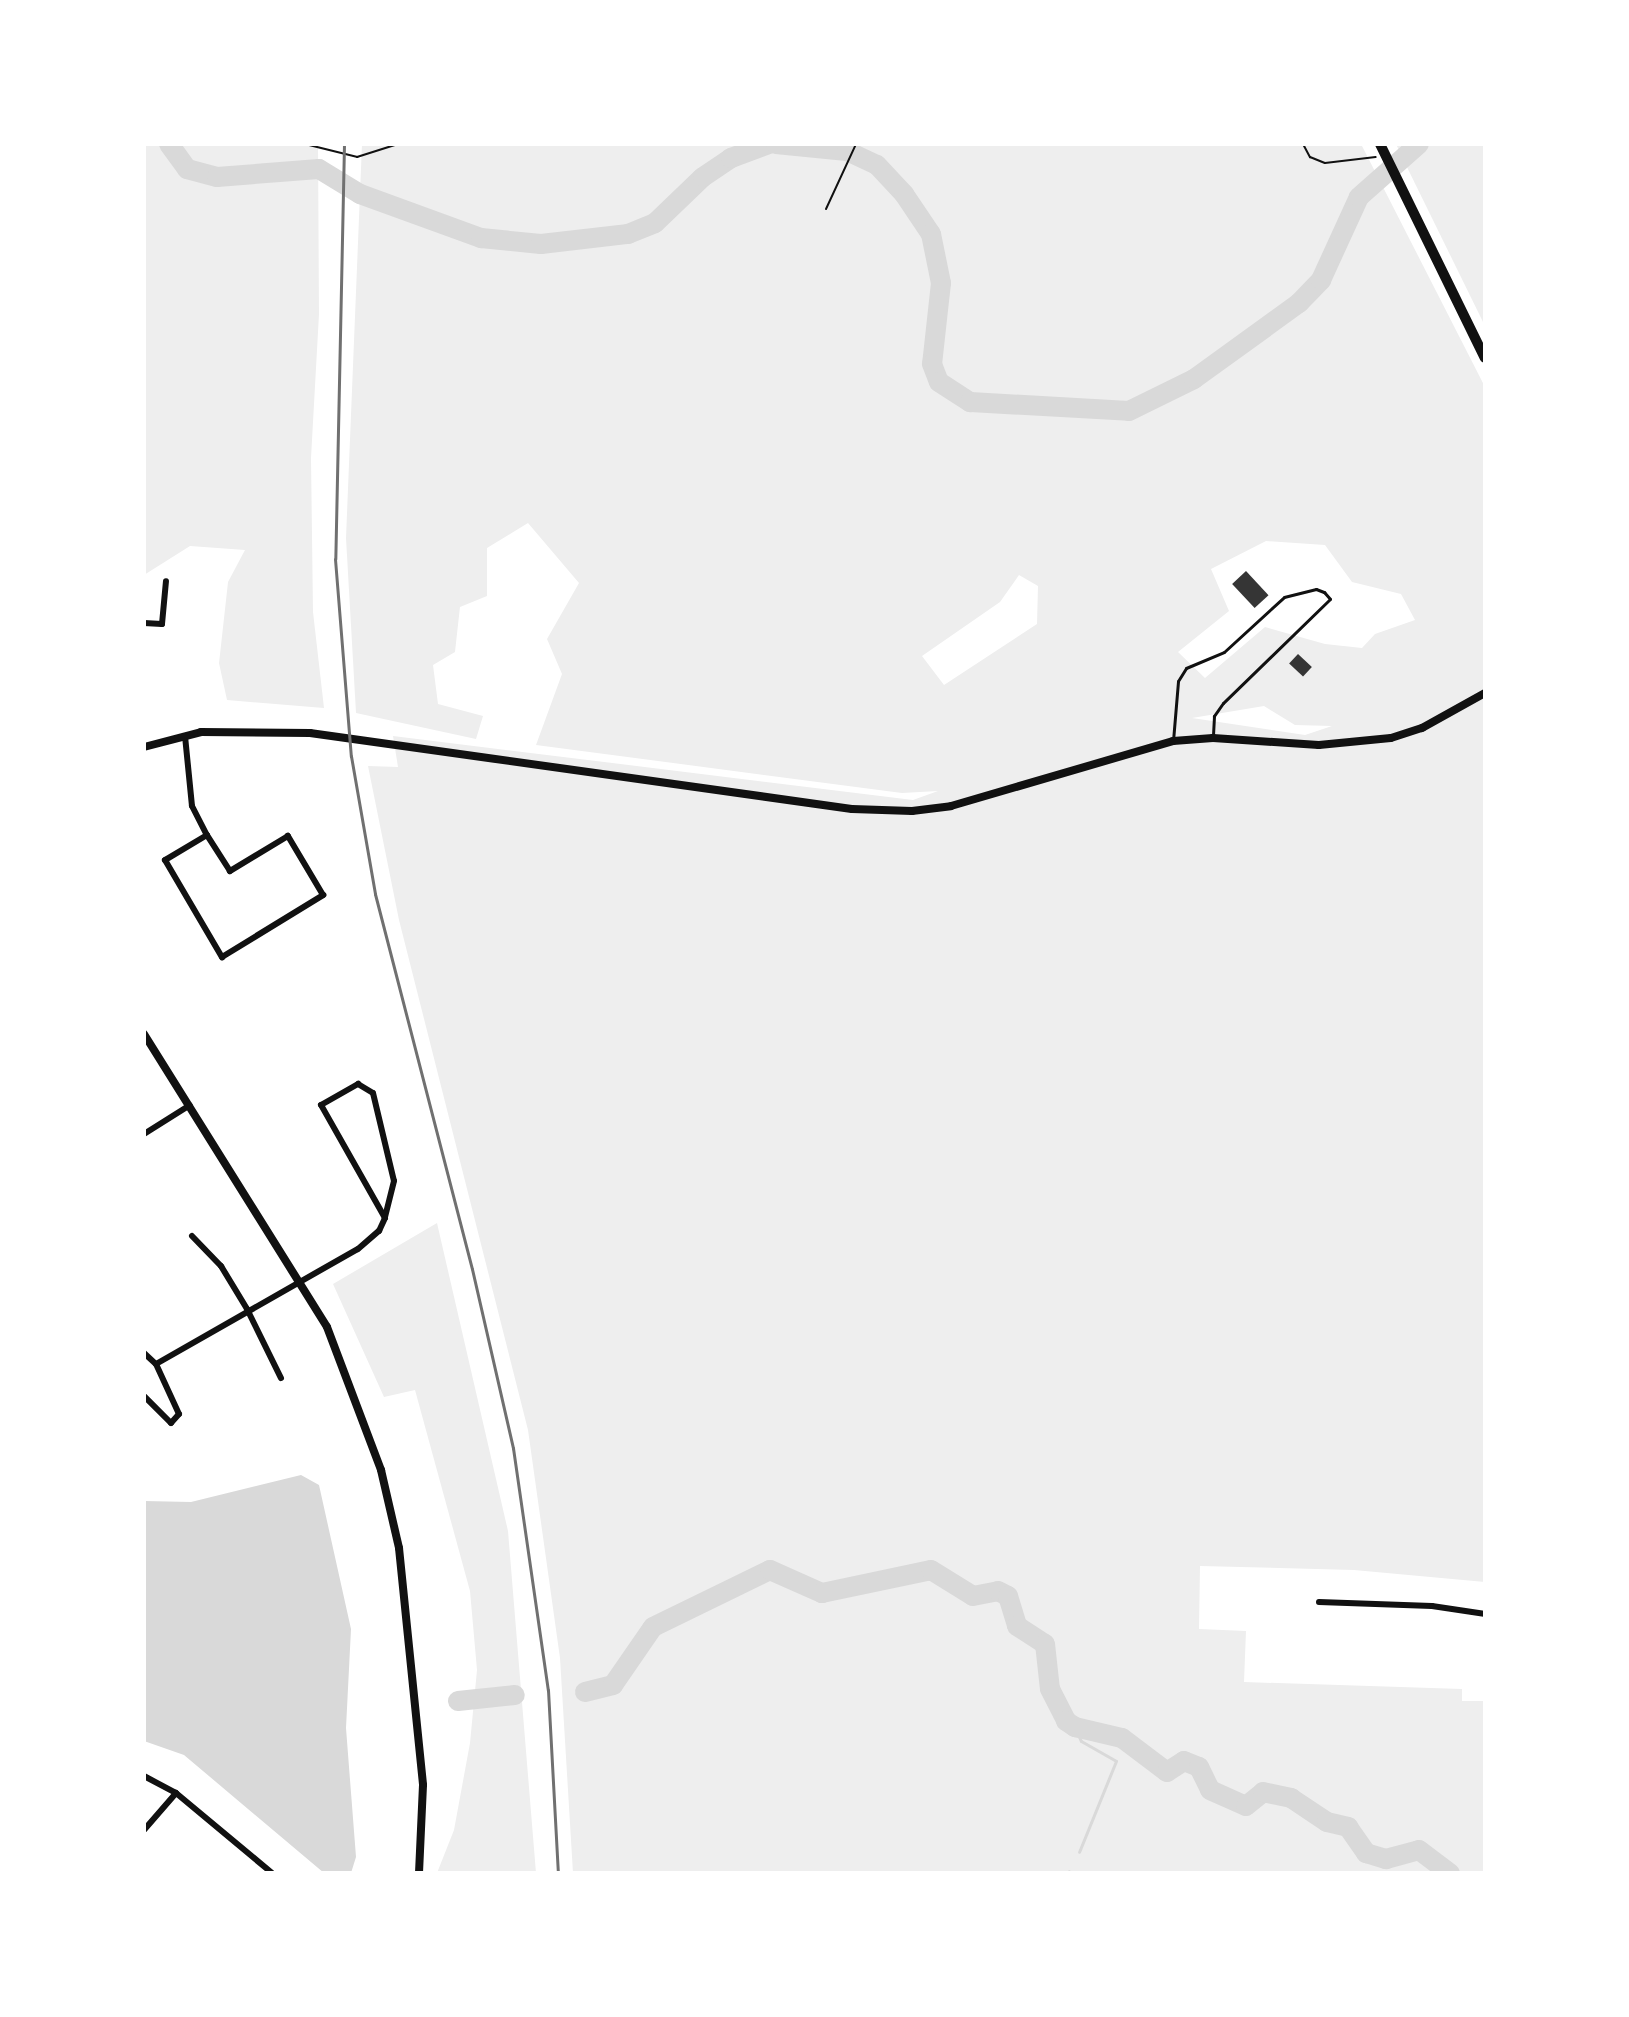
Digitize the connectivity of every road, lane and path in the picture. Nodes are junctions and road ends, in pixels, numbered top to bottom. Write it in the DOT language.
graph roads {
  1 [pos="305,144"];
  2 [pos="398,144"];
  3 [pos="856,144"];
  4 [pos="1303,144"];
  5 [pos="1383,148"];
  6 [pos="826,209"];
  7 [pos="1485,358"];
  8 [pos="166,581"];
  9 [pos="144,623"];
  10 [pos="1485,693"];
  11 [pos="185,736"];
  12 [pos="1213,738"];
  13 [pos="1173,741"];
  14 [pos="144,747"];
  15 [pos="207,835"];
  16 [pos="144,1034"];
  17 [pos="190,1105"];
  18 [pos="145,1131"];
  19 [pos="385,1218"];
  20 [pos="192,1236"];
  21 [pos="300,1278"];
  22 [pos="247,1309"];
  23 [pos="144,1353"];
  24 [pos="156,1364"];
  25 [pos="281,1378"];
  26 [pos="144,1396"];
  27 [pos="1319,1602"];
  28 [pos="1485,1614"];
  29 [pos="144,1776"];
  30 [pos="176,1793"];
  31 [pos="144,1830"];
  32 [pos="272,1873"];
  33 [pos="419,1873"];
  1 -- 2 [label="path"];
  3 -- 6 [label="path"];
  4 -- 5 [label="path"];
  5 -- 7 [label="main road"];
  8 -- 9 [label="street"];
  10 -- 12 [label="street"];
  11 -- 13 [label="street"];
  11 -- 14 [label="street"];
  11 -- 15 [label="street"];
  12 -- 13 [label="street"];
  12 -- 13 [label="lane"];
  15 -- 15 [label="street"];
  16 -- 17 [label="street"];
  17 -- 18 [label="street"];
  17 -- 21 [label="street"];
  19 -- 19 [label="street"];
  19 -- 21 [label="street"];
  20 -- 22 [label="street"];
  21 -- 22 [label="street"];
  21 -- 33 [label="street"];
  22 -- 24 [label="street"];
  22 -- 25 [label="street"];
  23 -- 24 [label="street"];
  24 -- 26 [label="street"];
  27 -- 28 [label="street"];
  29 -- 30 [label="street"];
  30 -- 31 [label="street"];
  30 -- 32 [label="street"];
}
